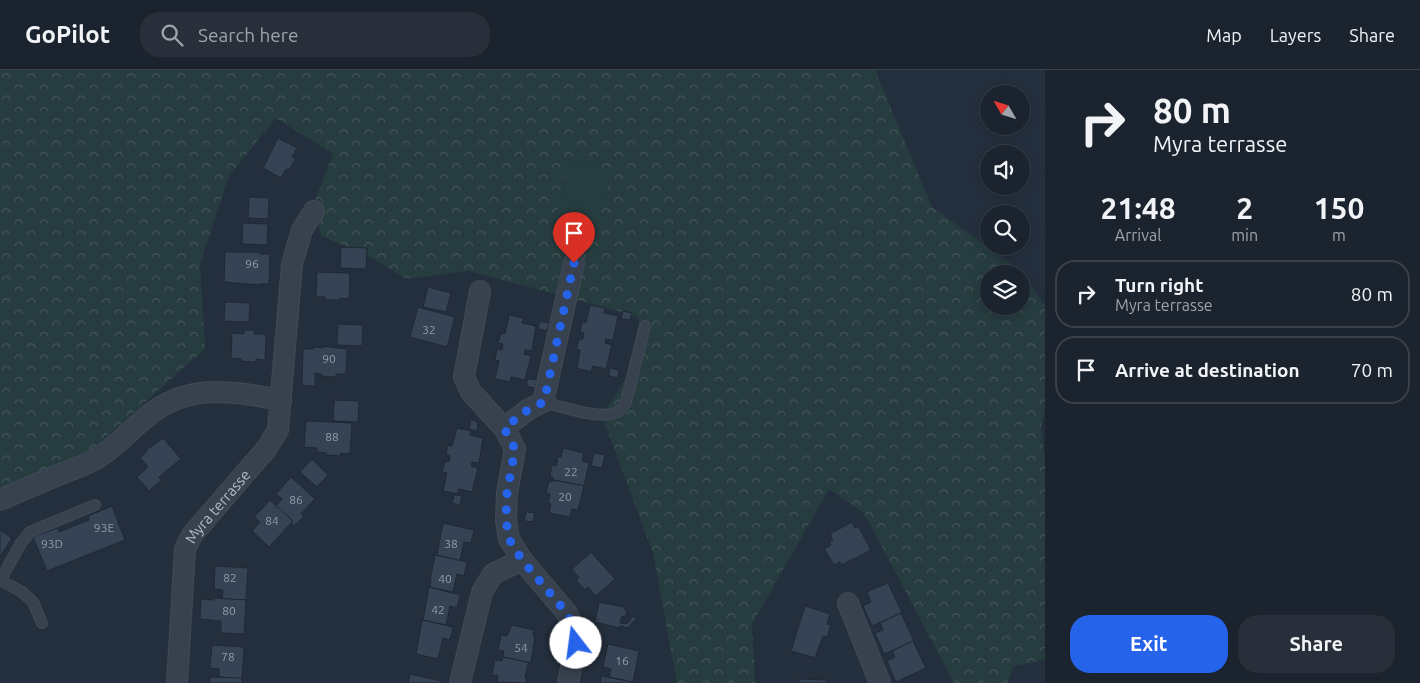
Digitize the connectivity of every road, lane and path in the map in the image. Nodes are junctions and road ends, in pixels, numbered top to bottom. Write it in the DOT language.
graph roads {
  1 [pos="314,212"];
  2 [pos="574,263"];
  3 [pos="480,291"];
  4 [pos="644,326"];
  5 [pos="281,400"];
  6 [pos="544,402"];
  7 [pos="504,428"];
  8 [pos="0,500"];
  9 [pos="95,505"];
  10 [pos="522,560"];
  11 [pos="0,580"];
  12 [pos="848,603"];
  13 [pos="42,623"];
  14 [pos="177,683"];
  15 [pos="460,683"];
  16 [pos="568,683"];
  17 [pos="880,683"];
  1 -- 5 [label="street, Myra terrasse"];
  2 -- 6 [label="street"];
  3 -- 7 [label="street"];
  4 -- 6 [label="lane"];
  5 -- 8 [label="street"];
  5 -- 14 [label="street, Myra terrasse"];
  6 -- 7 [label="street"];
  7 -- 10 [label="street"];
  9 -- 11 [label="lane"];
  10 -- 15 [label="street"];
  10 -- 16 [label="street"];
  11 -- 13 [label="lane"];
  12 -- 17 [label="street"];
}
